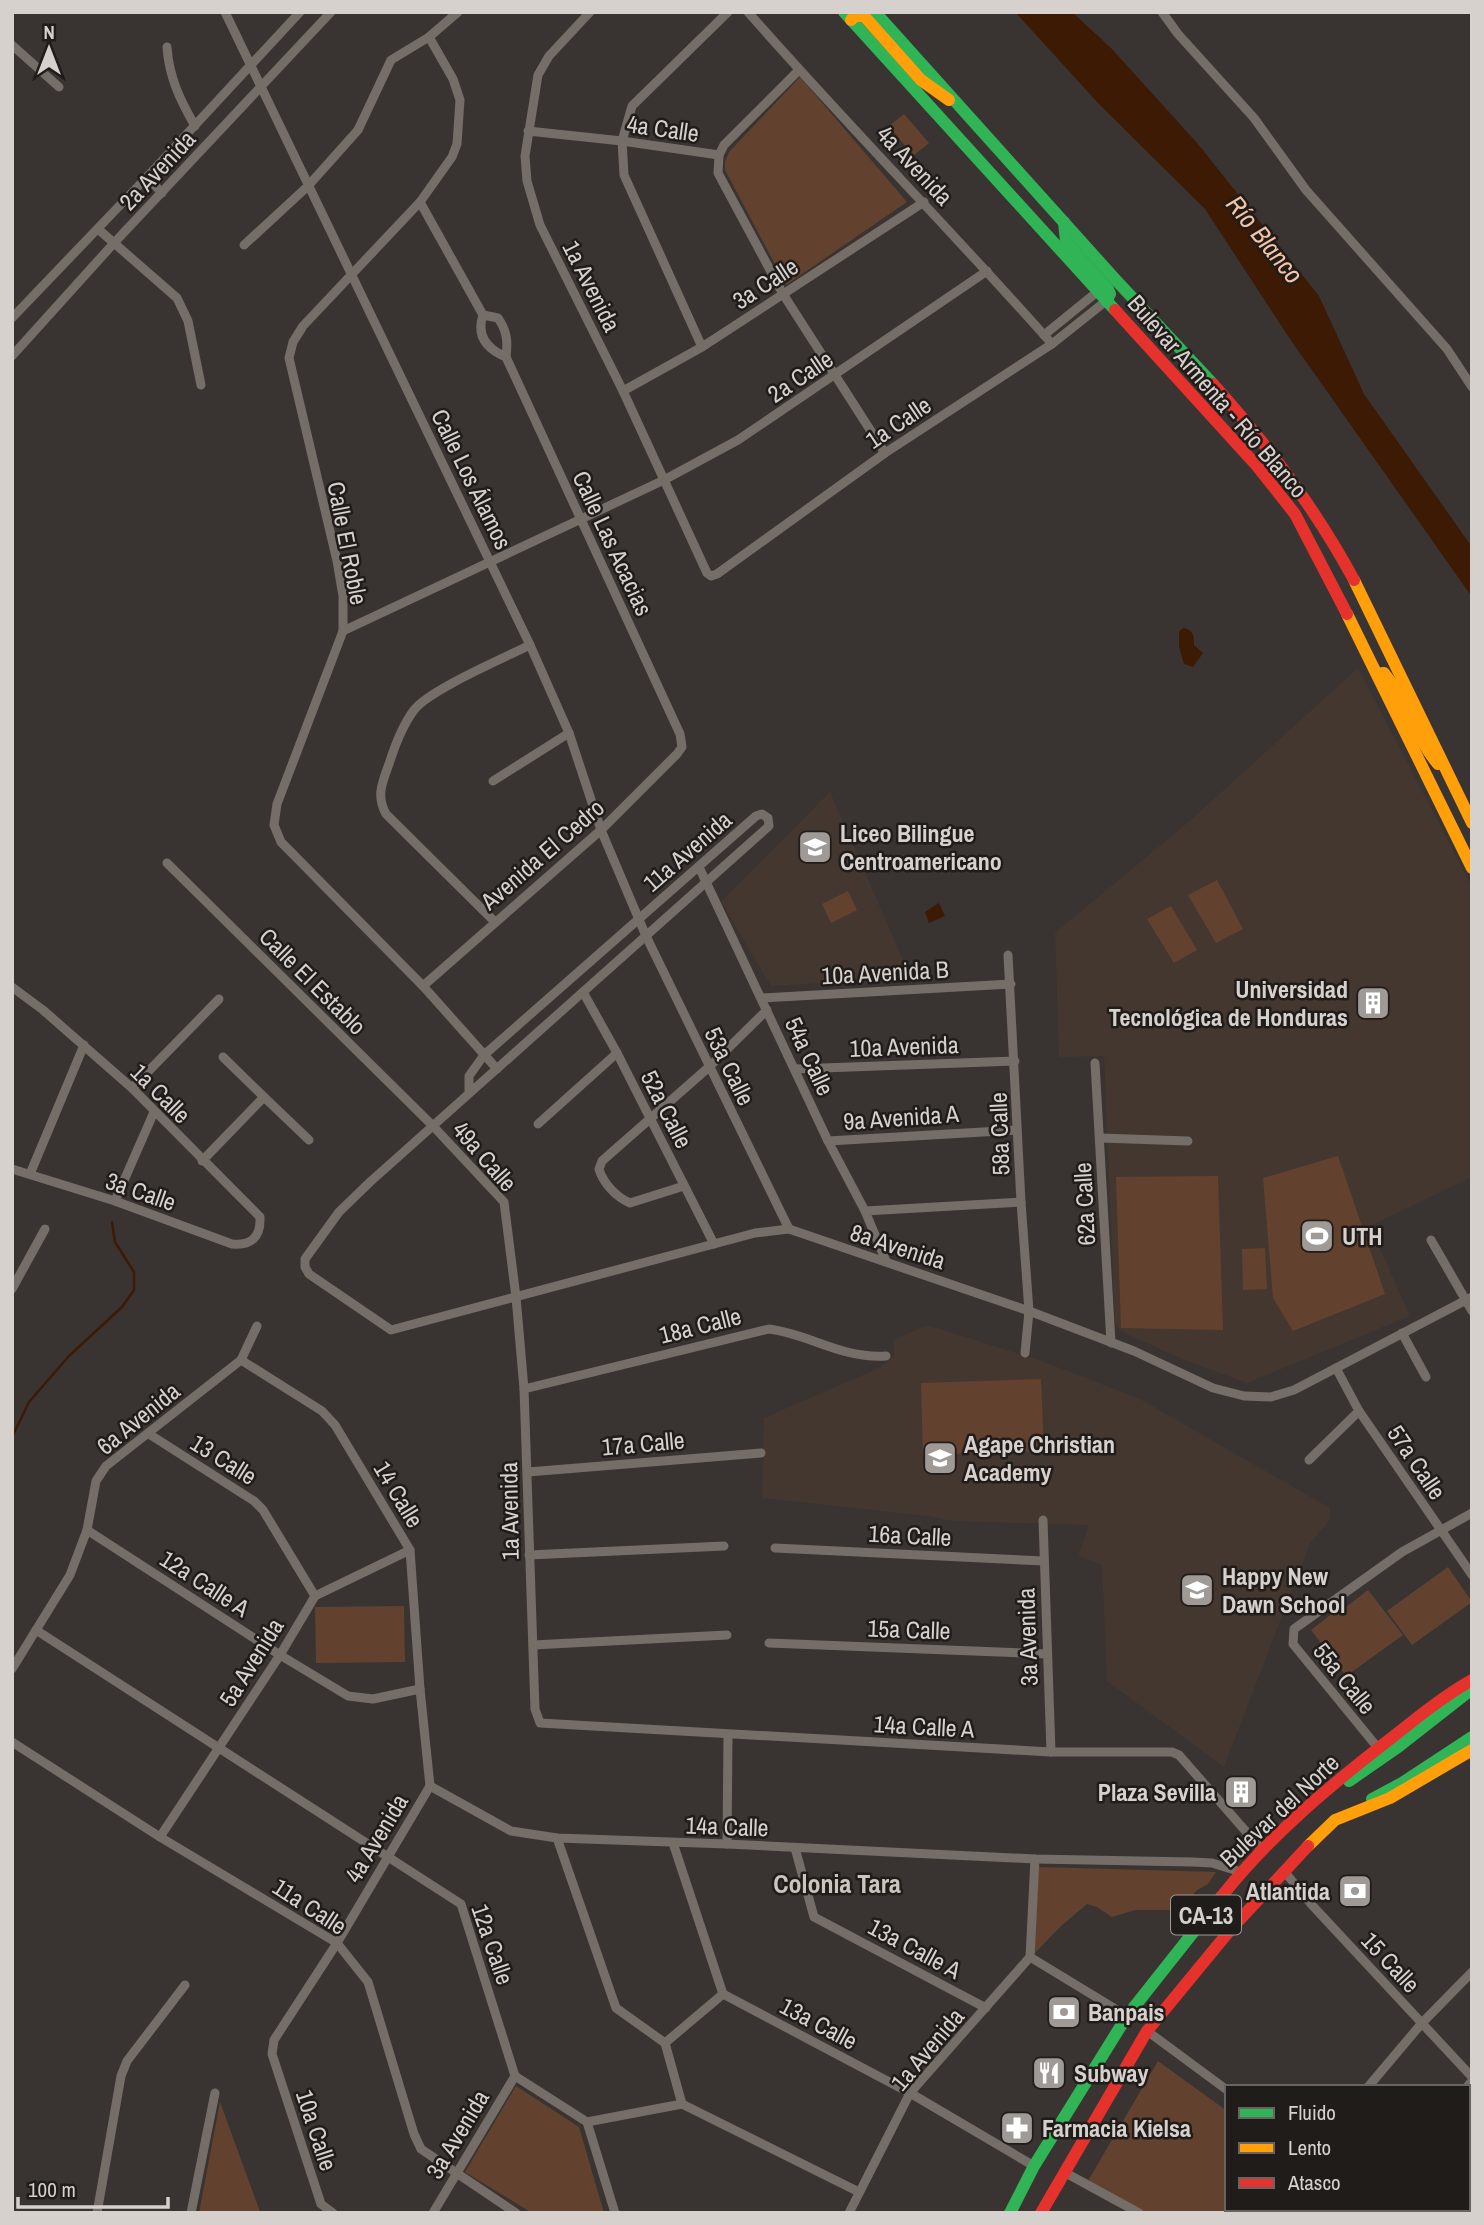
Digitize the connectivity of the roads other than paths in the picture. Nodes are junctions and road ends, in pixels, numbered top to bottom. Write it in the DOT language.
graph roads {
  1 [pos="225,12"];
  2 [pos="300,12"];
  3 [pos="331,12"];
  4 [pos="458,12"];
  5 [pos="590,12"];
  6 [pos="727,12"];
  7 [pos="748,12"];
  8 [pos="875,12"];
  9 [pos="1162,12"];
  10 [pos="848,16"];
  11 [pos="429,37"];
  12 [pos="12,45"];
  13 [pos="167,47"];
  14 [pos="250,66"];
  15 [pos="799,70"];
  16 [pos="261,86"];
  17 [pos="59,87"];
  18 [pos="961,107"];
  19 [pos="195,126"];
  20 [pos="528,131"];
  21 [pos="622,141"];
  22 [pos="719,155"];
  23 [pos="147,177"];
  24 [pos="308,186"];
  25 [pos="162,193"];
  26 [pos="421,202"];
  27 [pos="924,202"];
  28 [pos="1064,222"];
  29 [pos="98,229"];
  30 [pos="114,243"];
  31 [pos="244,245"];
  32 [pos="987,271"];
  33 [pos="350,275"];
  34 [pos="783,294"];
  35 [pos="1102,297"];
  36 [pos="483,315"];
  37 [pos="12,318"];
  38 [pos="1044,335"];
  39 [pos="1052,344"];
  40 [pos="702,347"];
  41 [pos="12,356"];
  42 [pos="506,357"];
  43 [pos="834,376"];
  44 [pos="201,385"];
  45 [pos="1472,387"];
  46 [pos="623,391"];
  47 [pos="885,453"];
  48 [pos="664,480"];
  49 [pos="580,519"];
  50 [pos="490,561"];
  51 [pos="711,576"];
  52 [pos="343,631"];
  53 [pos="530,645"];
  54 [pos="1378,674"];
  55 [pos="569,733"];
  56 [pos="682,747"];
  57 [pos="1448,774"];
  58 [pos="494,781"];
  59 [pos="1472,823"];
  60 [pos="601,830"];
  61 [pos="167,863"];
  62 [pos="699,867"];
  63 [pos="1472,868"];
  64 [pos="706,883"];
  65 [pos="638,918"];
  66 [pos="494,921"];
  67 [pos="646,936"];
  68 [pos="1008,956"];
  69 [pos="1011,984"];
  70 [pos="423,986"];
  71 [pos="13,988"];
  72 [pos="583,992"];
  73 [pos="761,998"];
  74 [pos="219,999"];
  75 [pos="767,1010"];
  76 [pos="84,1045"];
  77 [pos="617,1053"];
  78 [pos="484,1055"];
  79 [pos="223,1057"];
  80 [pos="1015,1061"];
  81 [pos="1095,1063"];
  82 [pos="709,1067"];
  83 [pos="496,1069"];
  84 [pos="795,1069"];
  85 [pos="132,1088"];
  86 [pos="469,1092"];
  87 [pos="264,1097"];
  88 [pos="154,1112"];
  89 [pos="651,1119"];
  90 [pos="538,1124"];
  91 [pos="433,1126"];
  92 [pos="1017,1130"];
  93 [pos="1100,1138"];
  94 [pos="309,1140"];
  95 [pos="828,1141"];
  96 [pos="1188,1141"];
  97 [pos="202,1161"];
  98 [pos="12,1169"];
  99 [pos="30,1174"];
  100 [pos="684,1186"];
  101 [pos="115,1201"];
  102 [pos="1021,1202"];
  103 [pos="865,1212"];
  104 [pos="45,1229"];
  105 [pos="789,1229"];
  106 [pos="255,1239"];
  107 [pos="1431,1240"];
  108 [pos="713,1244"];
  109 [pos="886,1261"];
  110 [pos="304,1267"];
  111 [pos="17,1271"];
  112 [pos="12,1289"];
  113 [pos="516,1297"];
  114 [pos="1469,1299"];
  115 [pos="1029,1311"];
  116 [pos="1472,1311"];
  117 [pos="257,1326"];
  118 [pos="1402,1334"];
  119 [pos="1111,1343"];
  120 [pos="1025,1353"];
  121 [pos="886,1356"];
  122 [pos="241,1360"];
  123 [pos="1336,1368"];
  124 [pos="1426,1377"];
  125 [pos="524,1389"];
  126 [pos="1359,1411"];
  127 [pos="149,1434"];
  128 [pos="761,1453"];
  129 [pos="1309,1460"];
  130 [pos="528,1472"];
  131 [pos="1472,1513"];
  132 [pos="1043,1520"];
  133 [pos="87,1530"];
  134 [pos="1441,1530"];
  135 [pos="724,1546"];
  136 [pos="775,1548"];
  137 [pos="410,1550"];
  138 [pos="529,1555"];
  139 [pos="1044,1561"];
  140 [pos="1472,1575"];
  141 [pos="314,1597"];
  142 [pos="36,1630"];
  143 [pos="727,1635"];
  144 [pos="769,1643"];
  145 [pos="533,1645"];
  146 [pos="1047,1654"];
  147 [pos="280,1655"];
  148 [pos="12,1669"];
  149 [pos="1472,1680"];
  150 [pos="420,1689"];
  151 [pos="1472,1689"];
  152 [pos="540,1723"];
  153 [pos="728,1735"];
  154 [pos="1472,1737"];
  155 [pos="12,1742"];
  156 [pos="1378,1748"];
  157 [pos="218,1749"];
  158 [pos="1472,1750"];
  159 [pos="1051,1752"];
  160 [pos="430,1786"];
  161 [pos="1311,1804"];
  162 [pos="1335,1820"];
  163 [pos="160,1837"];
  164 [pos="557,1838"];
  165 [pos="673,1843"];
  166 [pos="727,1844"];
  167 [pos="795,1848"];
  168 [pos="1263,1851"];
  169 [pos="387,1857"];
  170 [pos="1035,1859"];
  171 [pos="1284,1871"];
  172 [pos="1241,1872"];
  173 [pos="337,1943"];
  174 [pos="1030,1957"];
  175 [pos="1472,1972"];
  176 [pos="1152,1982"];
  177 [pos="185,1985"];
  178 [pos="723,1994"];
  179 [pos="986,2008"];
  180 [pos="1127,2016"];
  181 [pos="1422,2023"];
  182 [pos="1147,2031"];
  183 [pos="665,2043"];
  184 [pos="272,2054"];
  185 [pos="515,2076"];
  186 [pos="1472,2079"];
  187 [pos="1370,2085"];
  188 [pos="1225,2089"];
  189 [pos="215,2093"];
  190 [pos="910,2093"];
  191 [pos="682,2104"];
  192 [pos="587,2122"];
  193 [pos="1034,2166"];
  194 [pos="1064,2172"];
  195 [pos="455,2174"];
  196 [pos="859,2192"];
  197 [pos="97,2213"];
  198 [pos="191,2213"];
  199 [pos="333,2213"];
  200 [pos="433,2213"];
  201 [pos="516,2213"];
  202 [pos="615,2213"];
  203 [pos="849,2213"];
  204 [pos="1013,2213"];
  205 [pos="1041,2213"];
  206 [pos="1139,2213"];
  1 -- 14 [label="street"];
  2 -- 14 [label="street, 2a Avenida"];
  3 -- 16 [label="street, 2a Avenida"];
  4 -- 11 [label="street"];
  5 -- 20 [label="street, 1a Avenida"];
  6 -- 21 [label="street"];
  7 -- 15 [label="street, 4a Avenida"];
  8 -- 18 [label="main road, Bulevar Armenta - Río Blanco"];
  9 -- 45 [label="street"];
  10 -- 18 [label="main road"];
  10 -- 35 [label="main road, Bulevar Armenta - Río Blanco"];
  11 -- 24 [label="street"];
  11 -- 26 [label="street, Calle El Roble"];
  12 -- 17 [label="street"];
  13 -- 19 [label="street"];
  14 -- 16 [label="street, Calle Los Álamos"];
  14 -- 19 [label="street, 2a Avenida"];
  15 -- 22 [label="street, 4a Calle"];
  15 -- 27 [label="street, 4a Avenida"];
  16 -- 24 [label="street, Calle Los Álamos"];
  16 -- 25 [label="street, 2a Avenida"];
  18 -- 28 [label="main road, Bulevar Armenta - Río Blanco"];
  19 -- 23 [label="street, 2a Avenida"];
  20 -- 21 [label="street, 4a Calle"];
  20 -- 46 [label="street, 1a Avenida"];
  21 -- 22 [label="street, 4a Calle"];
  21 -- 40 [label="street"];
  22 -- 34 [label="street"];
  23 -- 25 [label="street"];
  23 -- 29 [label="street, 2a Avenida"];
  24 -- 31 [label="street"];
  24 -- 33 [label="street, Calle Los Álamos"];
  25 -- 30 [label="street, 2a Avenida"];
  26 -- 33 [label="street, Calle El Roble"];
  26 -- 36 [label="street, Calle Las Acacias"];
  27 -- 32 [label="street, 4a Avenida"];
  27 -- 34 [label="street, 3a Calle"];
  28 -- 35 [label="main road"];
  28 -- 57 [label="main road, Bulevar Armenta - Río Blanco"];
  29 -- 30 [label="street"];
  29 -- 37 [label="street, 2a Avenida"];
  30 -- 41 [label="street, 2a Avenida"];
  30 -- 44 [label="street"];
  32 -- 38 [label="street, 4a Avenida"];
  32 -- 43 [label="street, 2a Calle"];
  33 -- 50 [label="street, Calle Los Álamos"];
  33 -- 52 [label="street, Calle El Roble"];
  34 -- 40 [label="street, 3a Calle"];
  34 -- 43 [label="street"];
  35 -- 38 [label="street"];
  35 -- 39 [label="street, 1a Calle"];
  35 -- 54 [label="main road, Bulevar Armenta - Río Blanco"];
  36 -- 42 [label="street, Calle Las Acacias"];
  36 -- 42 [label="street, Calle Las Acacias"];
  38 -- 39 [label="street, 4a Avenida"];
  39 -- 47 [label="street, 1a Calle"];
  40 -- 46 [label="street, 3a Calle"];
  42 -- 49 [label="street, Calle Las Acacias"];
  43 -- 47 [label="street"];
  43 -- 48 [label="street, 2a Calle"];
  46 -- 48 [label="street, 1a Avenida"];
  47 -- 51 [label="street, 1a Calle"];
  48 -- 49 [label="street, 2a Calle"];
  48 -- 51 [label="street, 1a Avenida"];
  49 -- 50 [label="street, 2a Calle"];
  49 -- 56 [label="street, Calle Las Acacias"];
  50 -- 52 [label="street, 2a Calle"];
  50 -- 53 [label="street, Calle Los Álamos"];
  52 -- 70 [label="street, Calle El Roble"];
  53 -- 55 [label="street, Calle Los Álamos"];
  53 -- 66 [label="street"];
  54 -- 57 [label="main road"];
  54 -- 63 [label="main road, Bulevar Armenta - Río Blanco"];
  55 -- 58 [label="street"];
  55 -- 60 [label="street, Calle Los Álamos"];
  56 -- 60 [label="street, Avenida El Cedro"];
  57 -- 59 [label="main road, Bulevar Armenta - Río Blanco"];
  60 -- 65 [label="street, Calle Los Álamos"];
  60 -- 66 [label="street, Avenida El Cedro"];
  61 -- 91 [label="street, Calle El Establo"];
  62 -- 64 [label="street, 54a Calle"];
  62 -- 64 [label="street, 11a Avenida"];
  62 -- 65 [label="street, 11a Avenida"];
  64 -- 67 [label="street, 11a Avenida"];
  64 -- 73 [label="street, 54a Calle"];
  65 -- 67 [label="street, 53a Calle"];
  65 -- 78 [label="street, 11a Avenida"];
  66 -- 70 [label="street, Avenida El Cedro"];
  67 -- 72 [label="street, 11a Avenida"];
  67 -- 82 [label="street, 53a Calle"];
  68 -- 69 [label="street, 58a Calle"];
  69 -- 73 [label="street, 10a Avenida B"];
  69 -- 80 [label="street, 58a Calle"];
  70 -- 78 [label="street, Calle El Roble"];
  71 -- 76 [label="street, 1a Calle"];
  72 -- 77 [label="street, 52a Calle"];
  72 -- 83 [label="street, 11a Avenida"];
  73 -- 75 [label="street, 54a Calle"];
  74 -- 85 [label="street"];
  75 -- 82 [label="street"];
  75 -- 84 [label="street, 54a Calle"];
  76 -- 85 [label="street, 1a Calle"];
  76 -- 99 [label="street"];
  77 -- 89 [label="street, 52a Calle"];
  77 -- 90 [label="street"];
  78 -- 83 [label="street, Calle El Roble"];
  78 -- 86 [label="street, 11a Avenida"];
  79 -- 87 [label="street"];
  80 -- 84 [label="street, 10a Avenida"];
  80 -- 92 [label="street, 58a Calle"];
  81 -- 93 [label="street, 62a Calle"];
  82 -- 89 [label="street"];
  82 -- 105 [label="street, 53a Calle"];
  83 -- 86 [label="street, 11a Avenida"];
  84 -- 95 [label="street, 54a Calle"];
  85 -- 88 [label="street, 1a Calle"];
  86 -- 91 [label="street, 11a Avenida"];
  87 -- 94 [label="street"];
  87 -- 97 [label="street"];
  88 -- 97 [label="street, 1a Calle"];
  88 -- 101 [label="street"];
  89 -- 100 [label="street, 52a Calle"];
  89 -- 100 [label="street"];
  91 -- 110 [label="street, 11a Avenida"];
  91 -- 113 [label="street, 49a Calle"];
  92 -- 95 [label="street, 9a Avenida A"];
  92 -- 102 [label="street, 58a Calle"];
  93 -- 96 [label="street"];
  93 -- 119 [label="street, 62a Calle"];
  95 -- 103 [label="street, 54a Calle"];
  97 -- 106 [label="street, 1a Calle"];
  98 -- 99 [label="street, 3a Calle"];
  99 -- 101 [label="street, 3a Calle"];
  100 -- 108 [label="street, 52a Calle"];
  101 -- 106 [label="street, 3a Calle"];
  102 -- 103 [label="street"];
  102 -- 115 [label="street, 58a Calle"];
  103 -- 109 [label="street, 54a Calle"];
  104 -- 111 [label="street"];
  105 -- 108 [label="street, 8a Avenida"];
  105 -- 109 [label="street, 8a Avenida"];
  107 -- 114 [label="street"];
  108 -- 113 [label="street, 8a Avenida"];
  109 -- 115 [label="street, 8a Avenida"];
  110 -- 113 [label="street, 8a Avenida"];
  111 -- 112 [label="street"];
  113 -- 125 [label="street, 1a Avenida"];
  114 -- 116 [label="street"];
  114 -- 118 [label="street, 8a Avenida"];
  115 -- 119 [label="street, 8a Avenida"];
  115 -- 120 [label="street, 58a Calle"];
  117 -- 122 [label="street, 6a Avenida"];
  118 -- 123 [label="street, 8a Avenida"];
  118 -- 124 [label="street"];
  119 -- 123 [label="street, 8a Avenida"];
  121 -- 125 [label="street, 18a Calle"];
  122 -- 127 [label="street, 6a Avenida"];
  122 -- 137 [label="street, 14 Calle"];
  123 -- 126 [label="street, 57a Calle"];
  125 -- 130 [label="street, 1a Avenida"];
  126 -- 129 [label="street"];
  126 -- 134 [label="street, 57a Calle"];
  127 -- 133 [label="street, 6a Avenida"];
  127 -- 141 [label="street, 13 Calle"];
  128 -- 130 [label="street, 17a Calle"];
  130 -- 138 [label="street, 1a Avenida"];
  131 -- 134 [label="street"];
  132 -- 139 [label="street, 3a Avenida"];
  133 -- 142 [label="street, 6a Avenida"];
  133 -- 147 [label="street, 12a Calle A"];
  134 -- 140 [label="street, 57a Calle"];
  134 -- 156 [label="street, 55a Calle"];
  135 -- 138 [label="street"];
  136 -- 139 [label="street, 16a Calle"];
  137 -- 141 [label="street"];
  137 -- 150 [label="street, 14 Calle"];
  138 -- 145 [label="street, 1a Avenida"];
  139 -- 146 [label="street, 3a Avenida"];
  141 -- 147 [label="street, 5a Avenida"];
  142 -- 148 [label="street, 6a Avenida"];
  142 -- 157 [label="street, 12a Calle"];
  143 -- 145 [label="street"];
  144 -- 146 [label="street, 15a Calle"];
  145 -- 152 [label="street, 1a Avenida"];
  146 -- 159 [label="street, 3a Avenida"];
  147 -- 150 [label="street, 12a Calle A"];
  147 -- 157 [label="street, 5a Avenida"];
  149 -- 156 [label="main road, Bulevar del Norte / CA-13"];
  150 -- 160 [label="street, 14 Calle"];
  151 -- 161 [label="main road"];
  152 -- 153 [label="street, 14a Calle A"];
  153 -- 159 [label="street, 14a Calle A"];
  153 -- 166 [label="street"];
  154 -- 162 [label="main road"];
  155 -- 163 [label="street, 11a Calle"];
  156 -- 161 [label="main road, Bulevar del Norte / CA-13"];
  157 -- 163 [label="street, 5a Avenida"];
  157 -- 169 [label="street, 12a Calle"];
  158 -- 162 [label="main road, Bulevar del Norte / CA-13"];
  159 -- 168 [label="street, 14a Calle A"];
  160 -- 164 [label="street, 14a Calle"];
  160 -- 169 [label="street, 4a Avenida"];
  161 -- 168 [label="main road, Bulevar del Norte / CA-13"];
  162 -- 171 [label="main road, Bulevar del Norte / CA-13"];
  163 -- 173 [label="street, 11a Calle"];
  164 -- 165 [label="street, 14a Calle"];
  164 -- 183 [label="street"];
  165 -- 166 [label="street, 14a Calle"];
  165 -- 178 [label="street"];
  166 -- 167 [label="street, 14a Calle"];
  167 -- 170 [label="street, 14a Calle"];
  167 -- 179 [label="street, 13a Calle A"];
  168 -- 172 [label="main road, Bulevar del Norte / CA-13"];
  169 -- 173 [label="street, 4a Avenida"];
  169 -- 185 [label="street, 12a Calle"];
  170 -- 172 [label="street, 14a Calle"];
  170 -- 174 [label="street"];
  171 -- 181 [label="street, 15 Calle"];
  171 -- 182 [label="main road, Bulevar del Norte / CA-13"];
  172 -- 176 [label="main road, Bulevar del Norte / CA-13"];
  173 -- 184 [label="street, 4a Avenida"];
  173 -- 195 [label="street, 11a Calle"];
  174 -- 179 [label="street, 1a Avenida"];
  174 -- 180 [label="street"];
  175 -- 181 [label="street"];
  176 -- 180 [label="main road, Bulevar del Norte / CA-13"];
  176 -- 204 [label="main road"];
  177 -- 197 [label="street"];
  178 -- 183 [label="street"];
  178 -- 190 [label="street, 13a Calle"];
  179 -- 190 [label="street, 1a Avenida"];
  180 -- 193 [label="main road, Bulevar del Norte / CA-13"];
  181 -- 186 [label="street, 15 Calle"];
  181 -- 187 [label="street"];
  182 -- 188 [label="street"];
  182 -- 194 [label="main road, Bulevar del Norte / CA-13"];
  183 -- 191 [label="street"];
  184 -- 199 [label="street, 10a Calle"];
  185 -- 192 [label="street"];
  185 -- 195 [label="street, 3a Avenida"];
  189 -- 198 [label="street"];
  190 -- 193 [label="street, 13a Calle"];
  190 -- 196 [label="street, 1a Avenida"];
  191 -- 192 [label="street"];
  191 -- 196 [label="street"];
  192 -- 202 [label="street"];
  193 -- 204 [label="main road, Bulevar del Norte / CA-13"];
  194 -- 205 [label="main road, Bulevar del Norte / CA-13"];
  194 -- 206 [label="street"];
  195 -- 200 [label="street, 3a Avenida"];
  195 -- 201 [label="street, 11a Calle"];
  196 -- 203 [label="street, 1a Avenida"];
}
